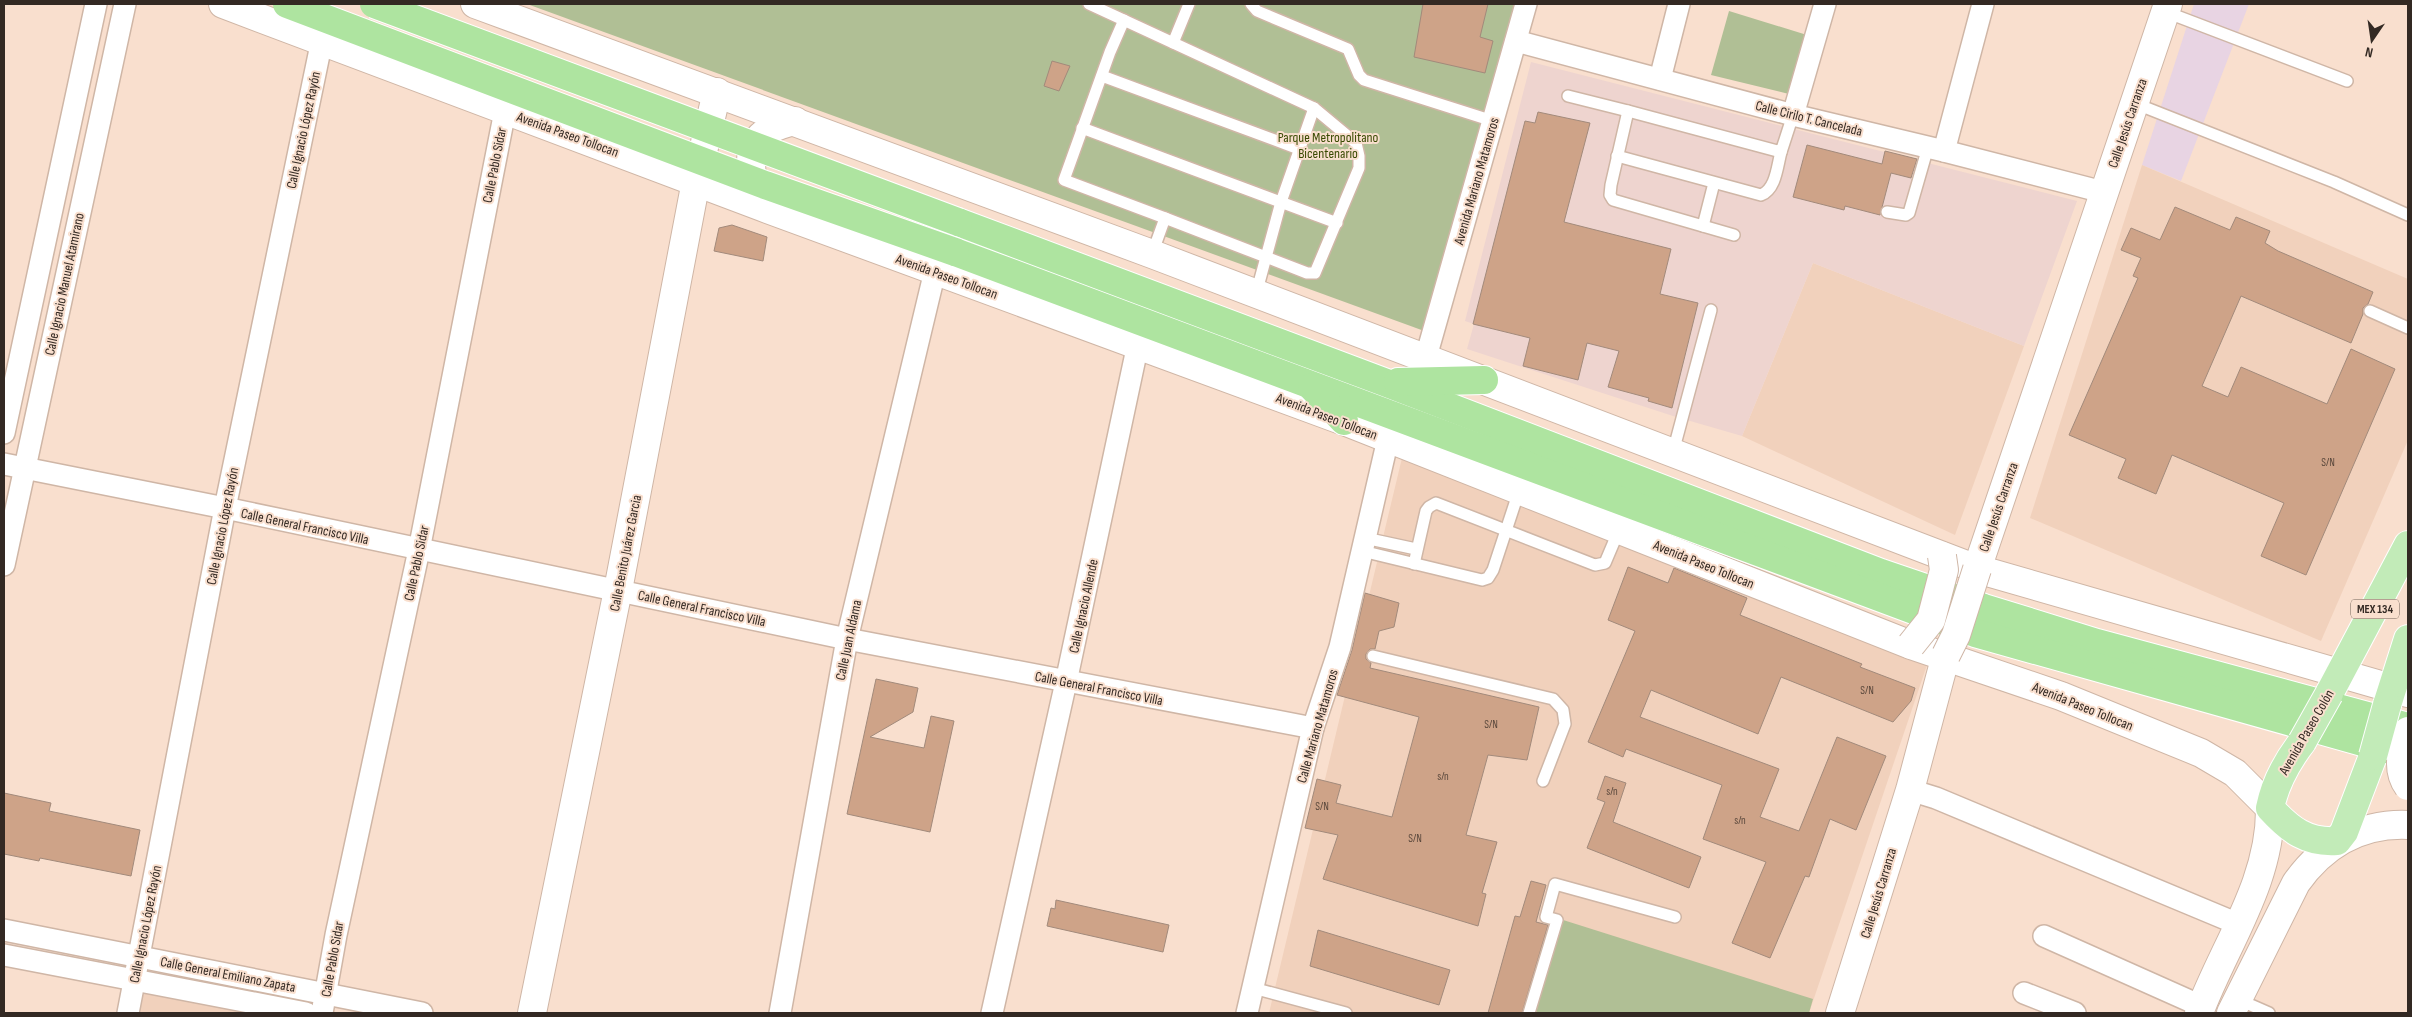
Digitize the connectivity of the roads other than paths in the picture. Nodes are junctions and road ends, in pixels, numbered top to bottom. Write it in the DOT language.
graph roads {
  1 [pos="96,4"];
  2 [pos="126,4"];
  3 [pos="223,4"];
  4 [pos="287,4"];
  5 [pos="374,4"];
  6 [pos="475,4"];
  7 [pos="1089,4"];
  8 [pos="1189,4"];
  9 [pos="1251,4"];
  10 [pos="1526,4"];
  11 [pos="1679,4"];
  12 [pos="1825,4"];
  13 [pos="1983,4"];
  14 [pos="2167,8"];
  15 [pos="1124,20"];
  16 [pos="322,40"];
  17 [pos="1516,41"];
  18 [pos="1174,44"];
  19 [pos="1102,76"];
  20 [pos="1660,79"];
  21 [pos="2347,82"];
  22 [pos="717,92"];
  23 [pos="1568,96"];
  24 [pos="2134,103"];
  25 [pos="1314,108"];
  26 [pos="504,111"];
  27 [pos="1628,111"];
  28 [pos="1793,115"];
  29 [pos="795,121"];
  30 [pos="1493,121"];
  31 [pos="1082,128"];
  32 [pos="1298,149"];
  33 [pos="1936,149"];
  34 [pos="1781,152"];
  35 [pos="1617,156"];
  36 [pos="696,181"];
  37 [pos="1714,183"];
  38 [pos="2103,192"];
  39 [pos="1281,202"];
  40 [pos="762,207"];
  41 [pos="1887,212"];
  42 [pos="2408,215"];
  43 [pos="1165,218"];
  44 [pos="1337,223"];
  45 [pos="1703,226"];
  46 [pos="1734,235"];
  47 [pos="1152,254"];
  48 [pos="1266,257"];
  49 [pos="934,271"];
  50 [pos="1256,294"];
  51 [pos="1711,310"];
  52 [pos="2370,311"];
  53 [pos="2408,328"];
  54 [pos="1138,344"];
  55 [pos="1426,357"];
  56 [pos="1484,380"];
  57 [pos="1307,382"];
  58 [pos="1384,382"];
  59 [pos="1344,421"];
  60 [pos="4,434"];
  61 [pos="1388,439"];
  62 [pos="1673,452"];
  63 [pos="14,466"];
  64 [pos="1519,490"];
  65 [pos="225,508"];
  66 [pos="1506,530"];
  67 [pos="1619,530"];
  68 [pos="1364,544"];
  69 [pos="2408,544"];
  70 [pos="419,550"];
  71 [pos="1416,550"];
  72 [pos="1942,556"];
  73 [pos="1414,564"];
  74 [pos="4,566"];
  75 [pos="1977,569"];
  76 [pos="618,590"];
  77 [pos="847,639"];
  78 [pos="2408,639"];
  79 [pos="1911,645"];
  80 [pos="1946,655"];
  81 [pos="1373,656"];
  82 [pos="1066,682"];
  83 [pos="2335,683"];
  84 [pos="2396,696"];
  85 [pos="1313,728"];
  86 [pos="2408,729"];
  87 [pos="2408,755"];
  88 [pos="1543,781"];
  89 [pos="2408,786"];
  90 [pos="1910,790"];
  91 [pos="2270,808"];
  92 [pos="2408,825"];
  93 [pos="2337,841"];
  94 [pos="1675,917"];
  95 [pos="2238,924"];
  96 [pos="4,930"];
  97 [pos="2044,936"];
  98 [pos="4,954"];
  99 [pos="139,957"];
  100 [pos="135,980"];
  101 [pos="1253,988"];
  102 [pos="2024,993"];
  103 [pos="324,1003"];
  104 [pos="2234,1006"];
  105 [pos="2200,1010"];
  106 [pos="128,1013"];
  107 [pos="306,1013"];
  108 [pos="422,1013"];
  109 [pos="532,1013"];
  110 [pos="780,1013"];
  111 [pos="992,1013"];
  112 [pos="1247,1013"];
  113 [pos="1346,1013"];
  114 [pos="1529,1013"];
  115 [pos="1840,1013"];
  116 [pos="2075,1013"];
  117 [pos="2269,1013"];
  1 -- 60 [label="street, Calle Ignacio Manuel Atamirano"];
  2 -- 63 [label="street, Calle Ignacio Manuel Atamirano"];
  3 -- 16 [label="main road, Avenida Paseo Tollocan"];
  4 -- 57 [label="highway, Avenida Paseo Tollocan, bridge"];
  5 -- 58 [label="highway, bridge"];
  6 -- 22 [label="main road"];
  7 -- 15 [label="lane"];
  8 -- 18 [label="lane"];
  9 -- 30 [label="lane"];
  10 -- 17 [label="street, Avenida Mariano Matamoros"];
  11 -- 20 [label="street"];
  12 -- 28 [label="street"];
  13 -- 33 [label="street"];
  14 -- 21 [label="lane"];
  14 -- 24 [label="main road, Calle Jesús Carranza"];
  15 -- 18 [label="lane"];
  15 -- 19 [label="lane"];
  16 -- 26 [label="main road, Avenida Paseo Tollocan"];
  16 -- 65 [label="street, Calle Ignacio López Rayón"];
  17 -- 20 [label="street, Calle Cirilo T. Cancelada"];
  17 -- 30 [label="street, Avenida Mariano Matamoros"];
  18 -- 25 [label="lane"];
  19 -- 31 [label="lane"];
  19 -- 32 [label="lane"];
  20 -- 28 [label="street, Calle Cirilo T. Cancelada"];
  22 -- 29 [label="main road"];
  22 -- 36 [label="main road, Calle Benito Juárez Garcia"];
  23 -- 27 [label="lane"];
  24 -- 38 [label="main road, Calle Jesús Carranza"];
  24 -- 42 [label="lane"];
  25 -- 32 [label="lane"];
  25 -- 44 [label="lane"];
  26 -- 36 [label="main road, Avenida Paseo Tollocan"];
  26 -- 70 [label="street, Calle Pablo Sidar"];
  27 -- 34 [label="lane"];
  27 -- 35 [label="lane"];
  28 -- 33 [label="street, Calle Cirilo T. Cancelada"];
  28 -- 34 [label="lane"];
  29 -- 40 [label="main road"];
  29 -- 47 [label="main road"];
  30 -- 55 [label="street, Avenida Mariano Matamoros"];
  31 -- 39 [label="lane"];
  31 -- 43 [label="lane"];
  32 -- 39 [label="lane"];
  33 -- 38 [label="street, Calle Cirilo T. Cancelada"];
  33 -- 41 [label="lane"];
  34 -- 37 [label="lane"];
  35 -- 37 [label="lane"];
  35 -- 45 [label="lane"];
  36 -- 40 [label="main road, Avenida Paseo Tollocan"];
  36 -- 76 [label="main road, Calle Benito Juárez Garcia"];
  37 -- 45 [label="lane"];
  38 -- 75 [label="main road, Calle Jesús Carranza"];
  39 -- 44 [label="lane"];
  39 -- 48 [label="lane"];
  40 -- 49 [label="main road, Avenida Paseo Tollocan"];
  43 -- 47 [label="lane"];
  43 -- 48 [label="lane"];
  44 -- 48 [label="lane"];
  45 -- 46 [label="lane"];
  47 -- 50 [label="main road"];
  48 -- 50 [label="lane"];
  49 -- 54 [label="main road, Avenida Paseo Tollocan"];
  49 -- 77 [label="street, Calle Juan Aldama"];
  50 -- 55 [label="main road"];
  51 -- 62 [label="lane"];
  52 -- 53 [label="lane"];
  54 -- 59 [label="main road, Avenida Paseo Tollocan"];
  54 -- 82 [label="street, Calle Ignacio Allende"];
  55 -- 56 [label="main road"];
  56 -- 58 [label="highway"];
  56 -- 62 [label="main road"];
  57 -- 59 [label="highway"];
  57 -- 87 [label="highway, Avenida Paseo Tollocan"];
  58 -- 86 [label="highway"];
  59 -- 61 [label="main road, Avenida Paseo Tollocan"];
  61 -- 64 [label="main road, Avenida Paseo Tollocan"];
  61 -- 68 [label="street, Calle Mariano Matamoros"];
  62 -- 72 [label="main road"];
  63 -- 65 [label="street, Calle General Francisco Villa"];
  63 -- 74 [label="street, Calle Ignacio Manuel Atamirano"];
  64 -- 66 [label="lane"];
  64 -- 67 [label="main road, Avenida Paseo Tollocan"];
  65 -- 70 [label="street, Calle General Francisco Villa"];
  65 -- 99 [label="street, Calle Ignacio López Rayón"];
  66 -- 67 [label="lane"];
  66 -- 71 [label="lane"];
  66 -- 73 [label="lane"];
  67 -- 79 [label="main road, Avenida Paseo Tollocan"];
  68 -- 71 [label="lane"];
  68 -- 73 [label="lane"];
  68 -- 85 [label="street, Calle Mariano Matamoros"];
  69 -- 83 [label="main road, Avenida Paseo Colón / MEX 134"];
  70 -- 76 [label="street, Calle General Francisco Villa"];
  70 -- 103 [label="street, Calle Pablo Sidar"];
  71 -- 73 [label="lane"];
  72 -- 75 [label="main road"];
  72 -- 79 [label="main road, bridge"];
  75 -- 80 [label="main road, Calle Jesús Carranza, bridge"];
  75 -- 83 [label="main road"];
  76 -- 77 [label="street, Calle General Francisco Villa"];
  76 -- 109 [label="main road, Calle Benito Juárez Garcia"];
  77 -- 82 [label="street, Calle General Francisco Villa"];
  77 -- 110 [label="street, Calle Juan Aldama"];
  78 -- 84 [label="main road"];
  79 -- 80 [label="main road, Avenida Paseo Tollocan"];
  80 -- 90 [label="main road, Calle Jesús Carranza"];
  80 -- 91 [label="main road, Avenida Paseo Tollocan"];
  81 -- 88 [label="lane"];
  82 -- 85 [label="street, Calle General Francisco Villa"];
  82 -- 111 [label="street, Calle Ignacio Allende"];
  83 -- 84 [label="main road"];
  83 -- 91 [label="main road, Avenida Paseo Colón, bridge"];
  84 -- 93 [label="main road, bridge"];
  85 -- 101 [label="street, Calle Mariano Matamoros"];
  86 -- 89 [label="main road, bridge"];
  90 -- 95 [label="street"];
  90 -- 115 [label="main road, Calle Jesús Carranza"];
  91 -- 93 [label="main road, Avenida Paseo Tollocan"];
  91 -- 95 [label="main road, Avenida Paseo Colón"];
  92 -- 93 [label="main road, Avenida Paseo Tollocan"];
  93 -- 104 [label="main road"];
  94 -- 114 [label="lane"];
  95 -- 105 [label="main road, Avenida Paseo Colón"];
  96 -- 99 [label="street, Calle General Emiliano Zapata"];
  97 -- 105 [label="street"];
  98 -- 100 [label="street, Calle General Emiliano Zapata"];
  99 -- 100 [label="street, Calle Ignacio López Rayón"];
  99 -- 103 [label="street, Calle General Emiliano Zapata"];
  100 -- 106 [label="street, Calle Ignacio López Rayón"];
  100 -- 107 [label="street, Calle General Emiliano Zapata"];
  101 -- 112 [label="street, Calle Mariano Matamoros"];
  101 -- 113 [label="lane"];
  102 -- 116 [label="street"];
  103 -- 108 [label="street, Calle General Emiliano Zapata"];
  104 -- 117 [label="lane"];
}
